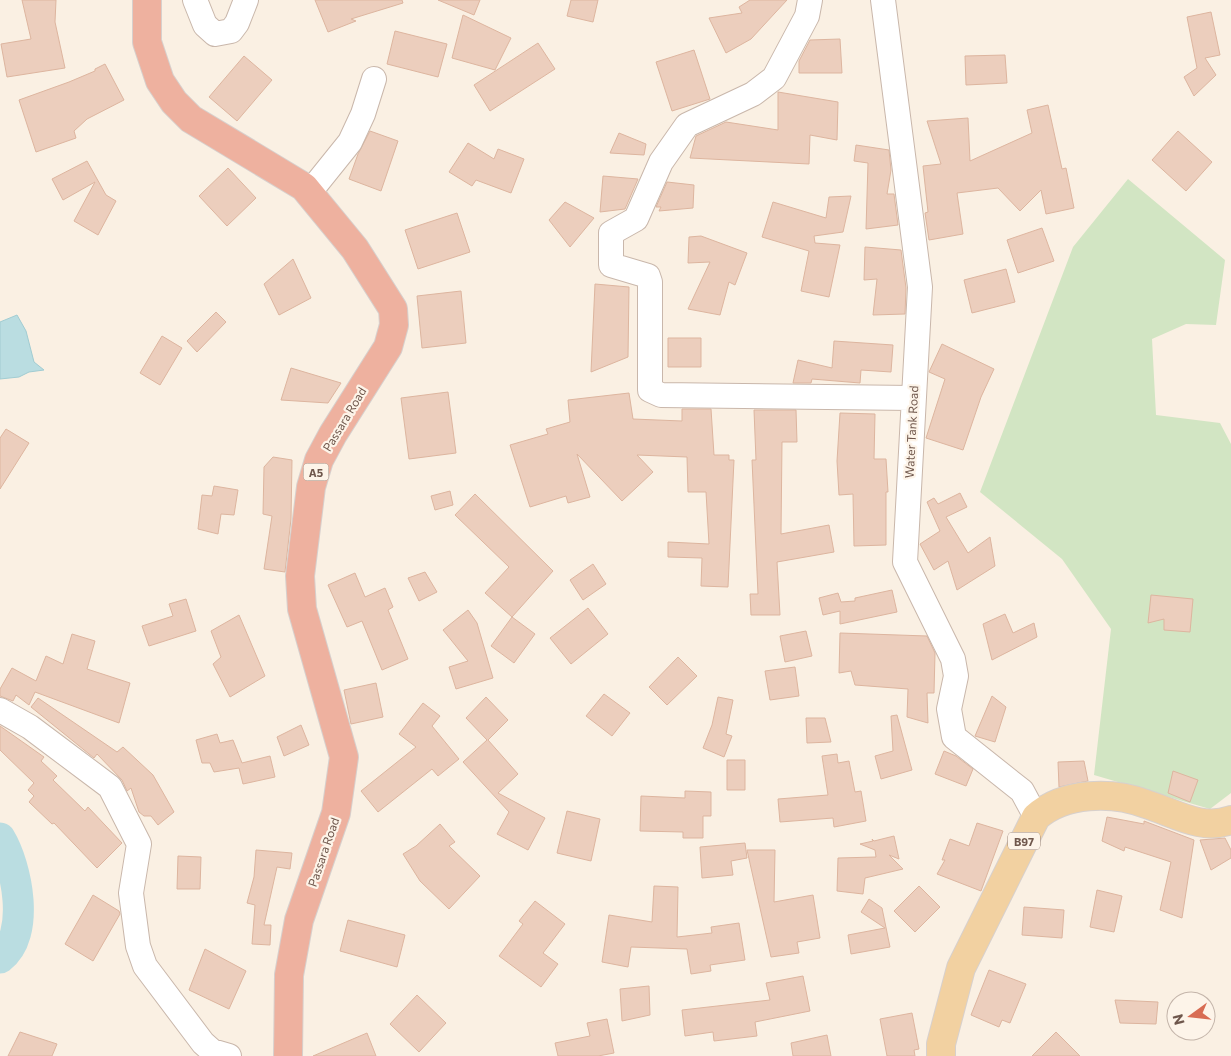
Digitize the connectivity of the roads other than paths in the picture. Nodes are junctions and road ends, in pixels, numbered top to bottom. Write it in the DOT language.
graph roads {
  1 [pos="147,0"];
  2 [pos="195,0"];
  3 [pos="246,0"];
  4 [pos="810,0"];
  5 [pos="883,0"];
  6 [pos="374,79"];
  7 [pos="309,193"];
  8 [pos="913,398"];
  9 [pos="0,710"];
  10 [pos="1036,818"];
  11 [pos="1231,820"];
  12 [pos="229,1056"];
  13 [pos="288,1056"];
  14 [pos="941,1056"];
  1 -- 7 [label="highway, Passara Road / A5"];
  2 -- 3 [label="street"];
  4 -- 8 [label="street"];
  5 -- 8 [label="street, Water Tank Road"];
  6 -- 7 [label="street"];
  7 -- 13 [label="highway, Passara Road / A5"];
  8 -- 10 [label="street, Water Tank Road"];
  9 -- 12 [label="street"];
  10 -- 11 [label="main road, B97"];
  10 -- 14 [label="main road, B97"];
}
